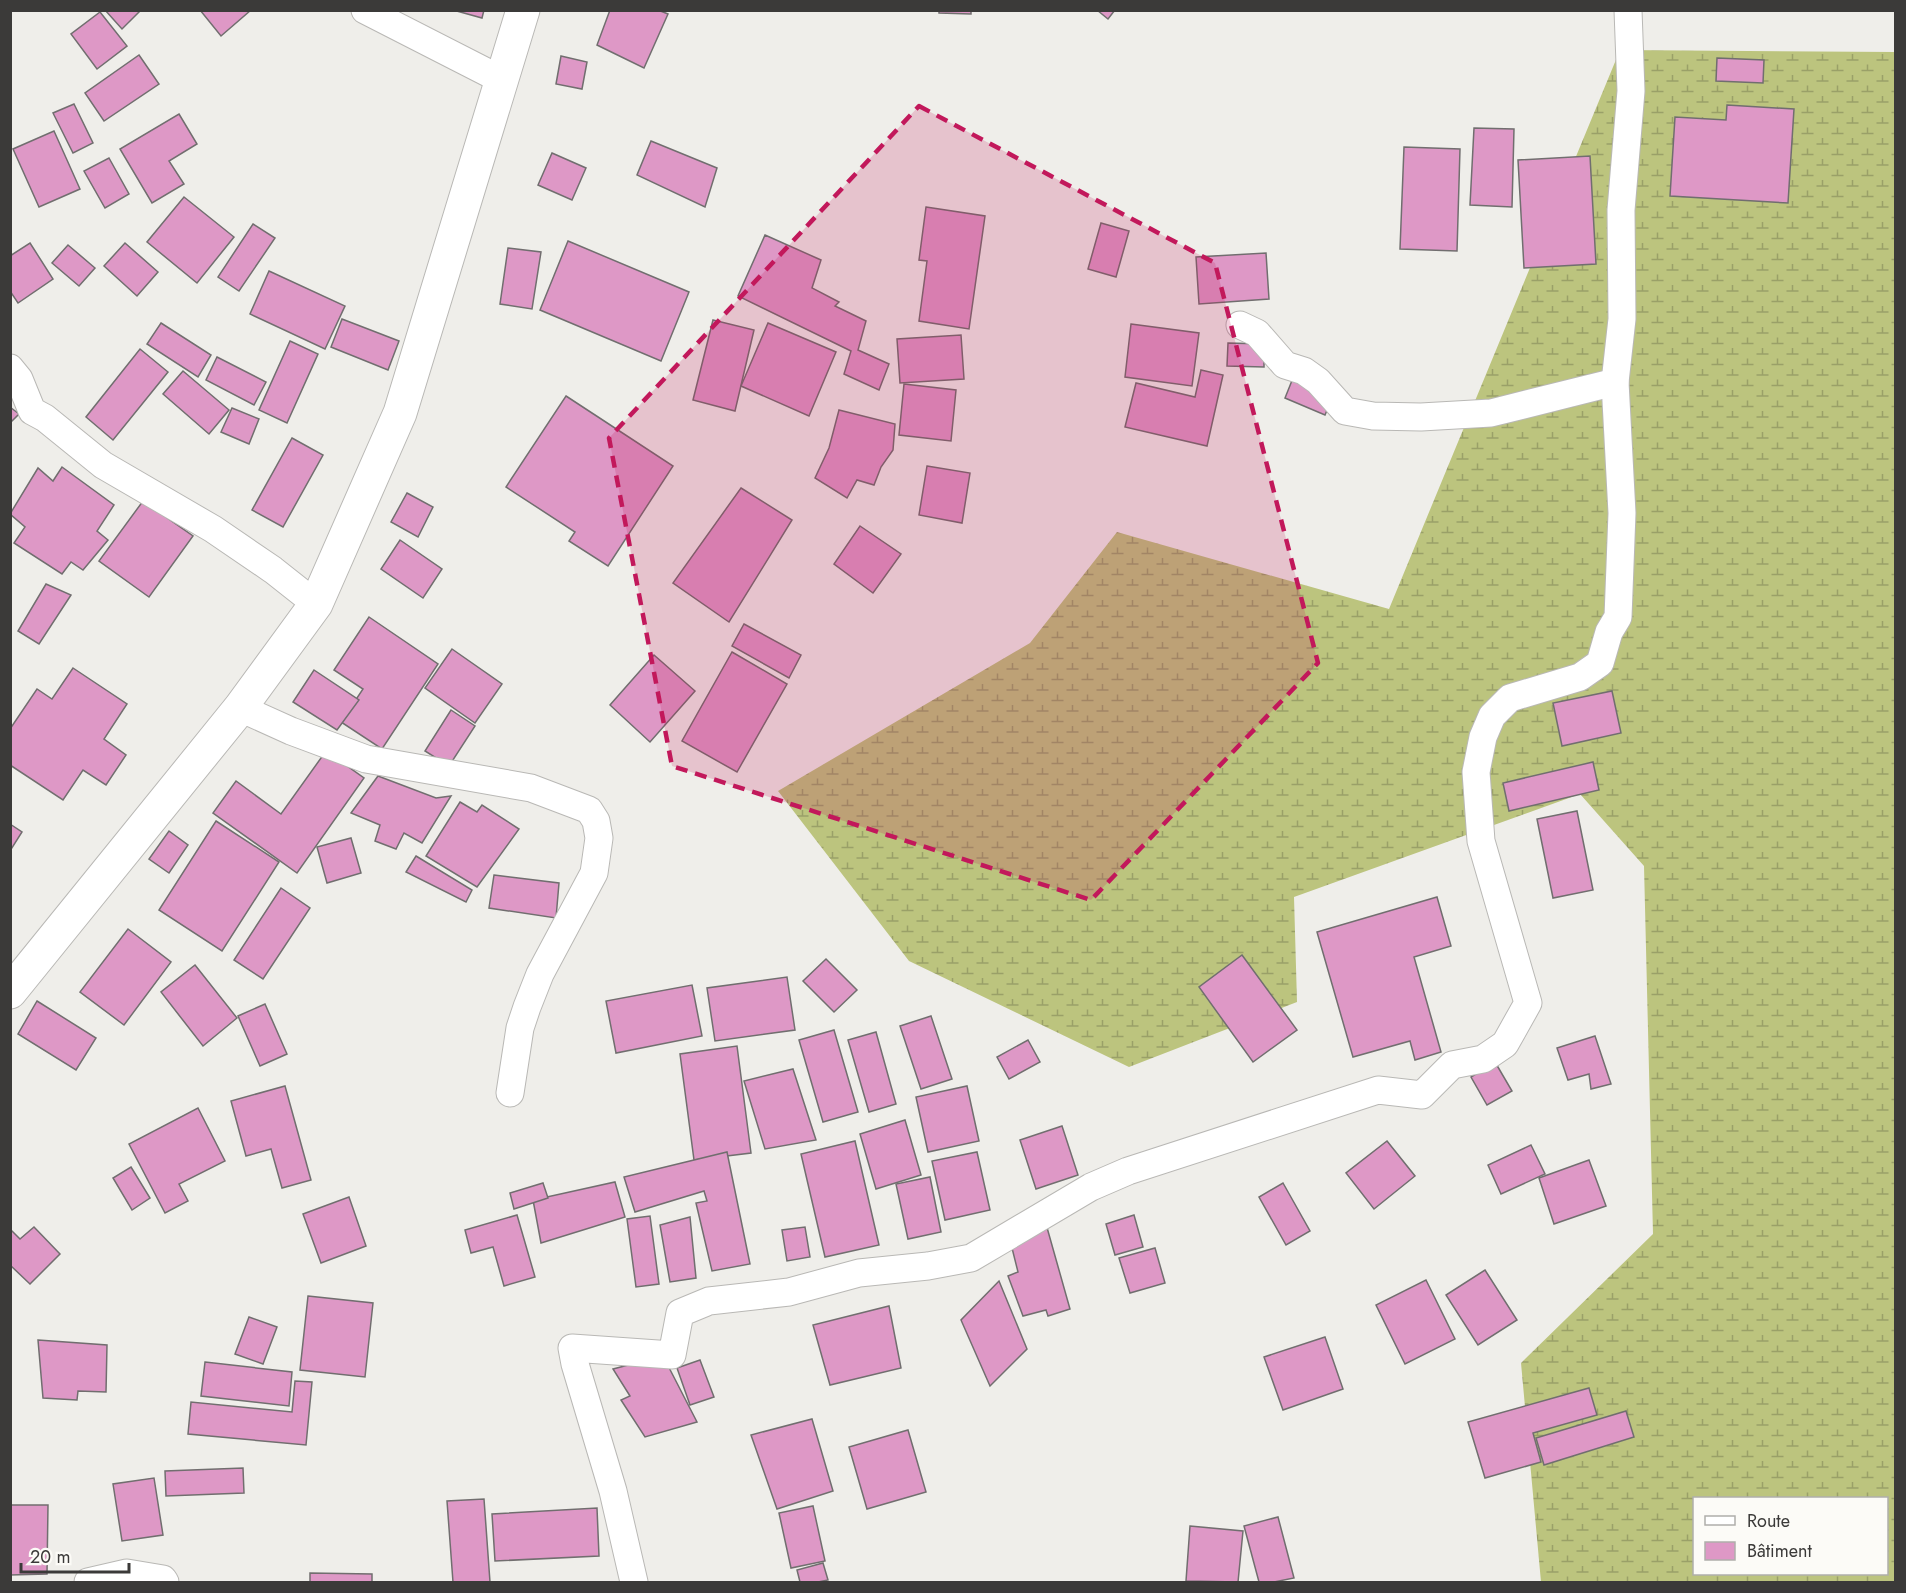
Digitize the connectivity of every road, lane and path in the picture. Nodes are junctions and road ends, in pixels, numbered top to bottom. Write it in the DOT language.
graph roads {
  1 [pos="365,10"];
  2 [pos="523,10"];
  3 [pos="1628,10"];
  4 [pos="502,81"];
  5 [pos="1240,325"];
  6 [pos="10,368"];
  7 [pos="1615,382"];
  8 [pos="316,604"];
  9 [pos="240,708"];
  10 [pos="10,993"];
  11 [pos="510,1093"];
  12 [pos="88,1582"];
  13 [pos="165,1582"];
  14 [pos="634,1582"];
  1 -- 4 [label="street"];
  2 -- 4 [label="street"];
  3 -- 7 [label="street"];
  4 -- 8 [label="street"];
  5 -- 7 [label="street"];
  6 -- 8 [label="street"];
  7 -- 14 [label="street"];
  8 -- 9 [label="street"];
  9 -- 10 [label="street"];
  9 -- 11 [label="street"];
  12 -- 13 [label="street"];
}
